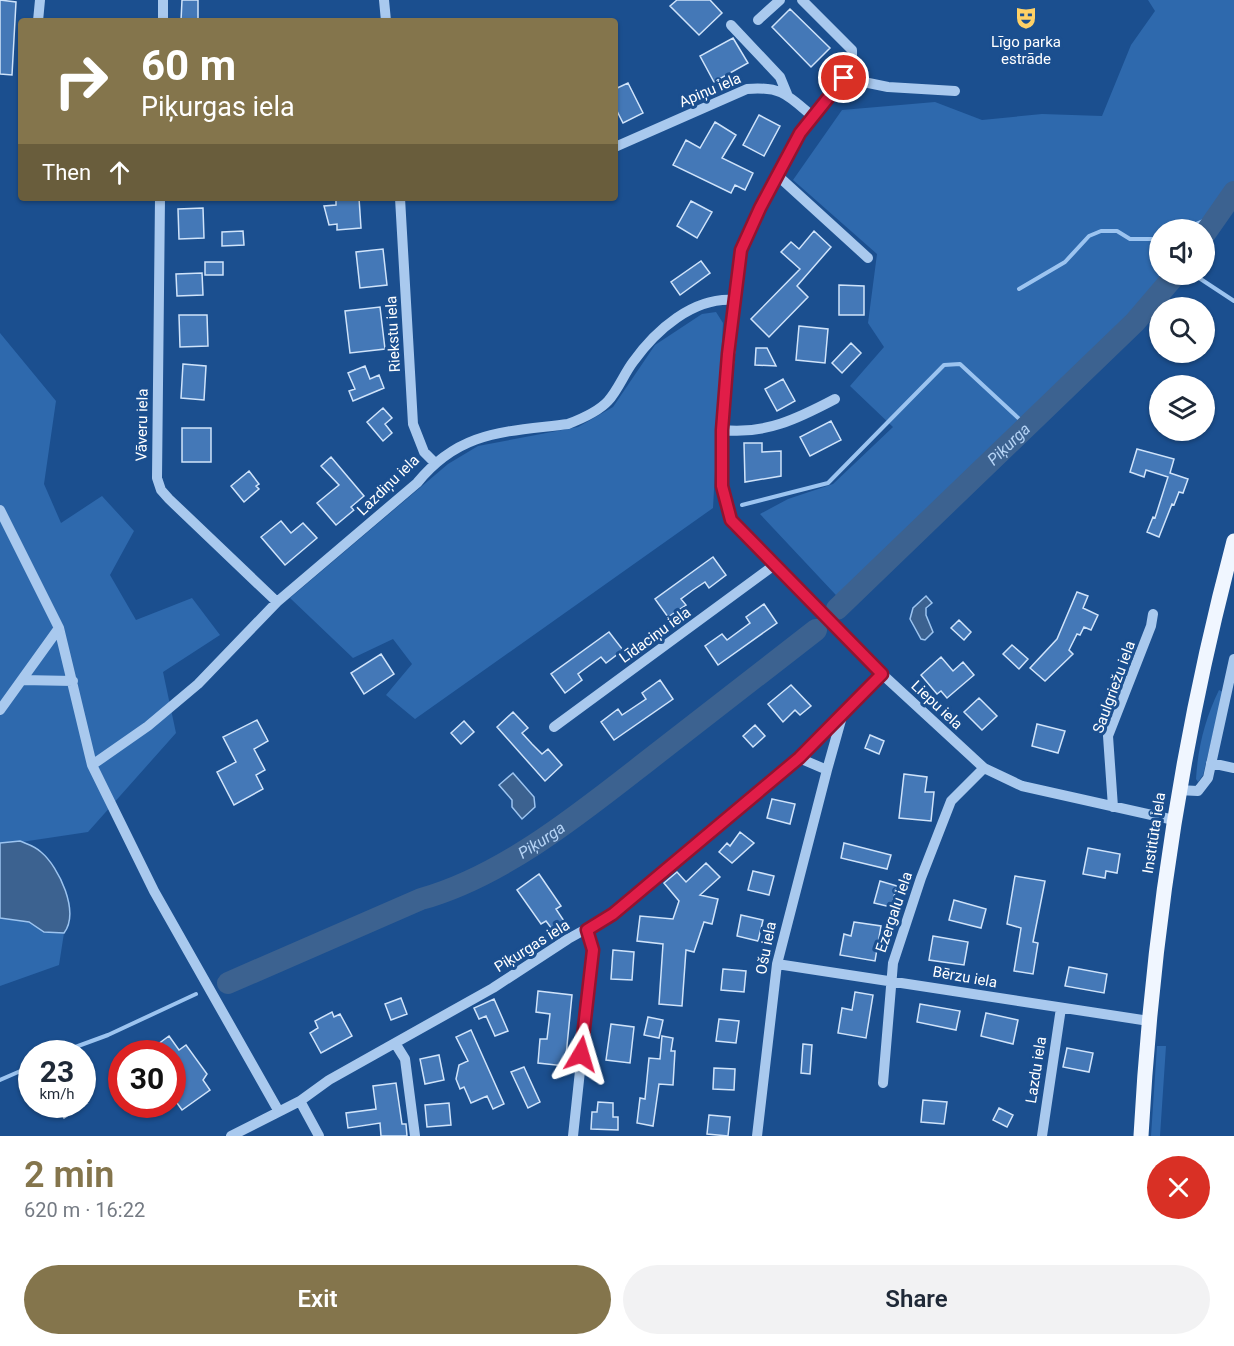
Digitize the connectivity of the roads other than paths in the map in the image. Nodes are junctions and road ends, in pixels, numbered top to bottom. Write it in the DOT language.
graph roads {
  1 [pos="40,0"];
  2 [pos="164,0"];
  3 [pos="384,0"];
  4 [pos="780,0"];
  5 [pos="802,0"];
  6 [pos="38,18"];
  7 [pos="163,18"];
  8 [pos="386,18"];
  9 [pos="758,20"];
  10 [pos="731,25"];
  11 [pos="844,78"];
  12 [pos="955,91"];
  13 [pos="787,94"];
  14 [pos="812,116"];
  15 [pos="618,146"];
  16 [pos="777,175"];
  17 [pos="160,201"];
  18 [pos="400,201"];
  19 [pos="868,258"];
  20 [pos="734,300"];
  21 [pos="835,399"];
  22 [pos="722,430"];
  23 [pos="434,462"];
  24 [pos="0,510"];
  25 [pos="1234,541"];
  26 [pos="773,566"];
  27 [pos="277,602"];
  28 [pos="1154,614"];
  29 [pos="59,628"];
  30 [pos="1234,659"];
  31 [pos="882,674"];
  32 [pos="22,680"];
  33 [pos="73,681"];
  34 [pos="0,710"];
  35 [pos="843,712"];
  36 [pos="554,727"];
  37 [pos="799,758"];
  38 [pos="1211,763"];
  39 [pos="92,765"];
  40 [pos="984,768"];
  41 [pos="1234,768"];
  42 [pos="827,771"];
  43 [pos="1178,790"];
  44 [pos="1113,807"];
  45 [pos="1174,820"];
  46 [pos="587,930"];
  47 [pos="777,964"];
  48 [pos="890,981"];
  49 [pos="1061,1008"];
  50 [pos="1149,1021"];
  51 [pos="395,1043"];
  52 [pos="883,1083"];
  53 [pos="300,1101"];
  54 [pos="278,1110"];
  55 [pos="231,1136"];
  56 [pos="319,1136"];
  57 [pos="415,1136"];
  58 [pos="573,1136"];
  59 [pos="757,1136"];
  60 [pos="1042,1136"];
  61 [pos="1141,1136"];
  1 -- 6 [label="street"];
  2 -- 7 [label="street"];
  3 -- 8 [label="street"];
  4 -- 9 [label="street"];
  5 -- 11 [label="street, Liepu iela"];
  10 -- 13 [label="street"];
  11 -- 12 [label="street"];
  11 -- 14 [label="street, Liepu iela"];
  13 -- 14 [label="street, Apiņu iela"];
  13 -- 15 [label="street, Apiņu iela"];
  14 -- 16 [label="street, Liepu iela"];
  16 -- 19 [label="street"];
  16 -- 20 [label="street, Liepu iela"];
  17 -- 27 [label="street, Vāveru iela"];
  18 -- 23 [label="street, Riekstu iela"];
  20 -- 22 [label="street, Liepu iela"];
  20 -- 23 [label="street, Lazdiņu iela"];
  21 -- 22 [label="street"];
  22 -- 26 [label="street, Liepu iela"];
  23 -- 27 [label="street, Lazdiņu iela"];
  24 -- 29 [label="street"];
  25 -- 43 [label="main road, Institūta iela"];
  26 -- 31 [label="street, Liepu iela"];
  26 -- 36 [label="street, Līdaciņu iela"];
  27 -- 39 [label="street, Lazdiņu iela"];
  28 -- 44 [label="street, Saulgriežu iela"];
  29 -- 32 [label="street"];
  29 -- 33 [label="street"];
  30 -- 38 [label="street"];
  31 -- 35 [label="street"];
  31 -- 40 [label="street, Liepu iela"];
  32 -- 33 [label="street"];
  32 -- 34 [label="street"];
  33 -- 39 [label="street"];
  35 -- 37 [label="street, Piķurgas iela"];
  35 -- 42 [label="street, Ošu iela"];
  37 -- 42 [label="street"];
  37 -- 46 [label="street, Piķurgas iela"];
  38 -- 41 [label="street"];
  38 -- 43 [label="street"];
  39 -- 54 [label="street"];
  40 -- 44 [label="street, Liepu iela"];
  40 -- 48 [label="street, Ezergalu iela"];
  42 -- 47 [label="street, Ošu iela"];
  43 -- 45 [label="main road, Institūta iela"];
  44 -- 45 [label="street, Liepu iela"];
  45 -- 50 [label="main road, Institūta iela"];
  46 -- 51 [label="street, Piķurgas iela"];
  46 -- 58 [label="street"];
  47 -- 48 [label="street, Bērzu iela"];
  47 -- 59 [label="street, Ošu iela"];
  48 -- 49 [label="street, Bērzu iela"];
  48 -- 52 [label="street, Ezergalu iela"];
  49 -- 50 [label="street, Bērzu iela"];
  49 -- 60 [label="street, Lazdu iela"];
  50 -- 61 [label="main road, Institūta iela"];
  51 -- 53 [label="street, Piķurgas iela"];
  51 -- 57 [label="street"];
  53 -- 54 [label="street, Piķurgas iela"];
  53 -- 56 [label="street"];
  54 -- 55 [label="street, Piķurgas iela"];
}
